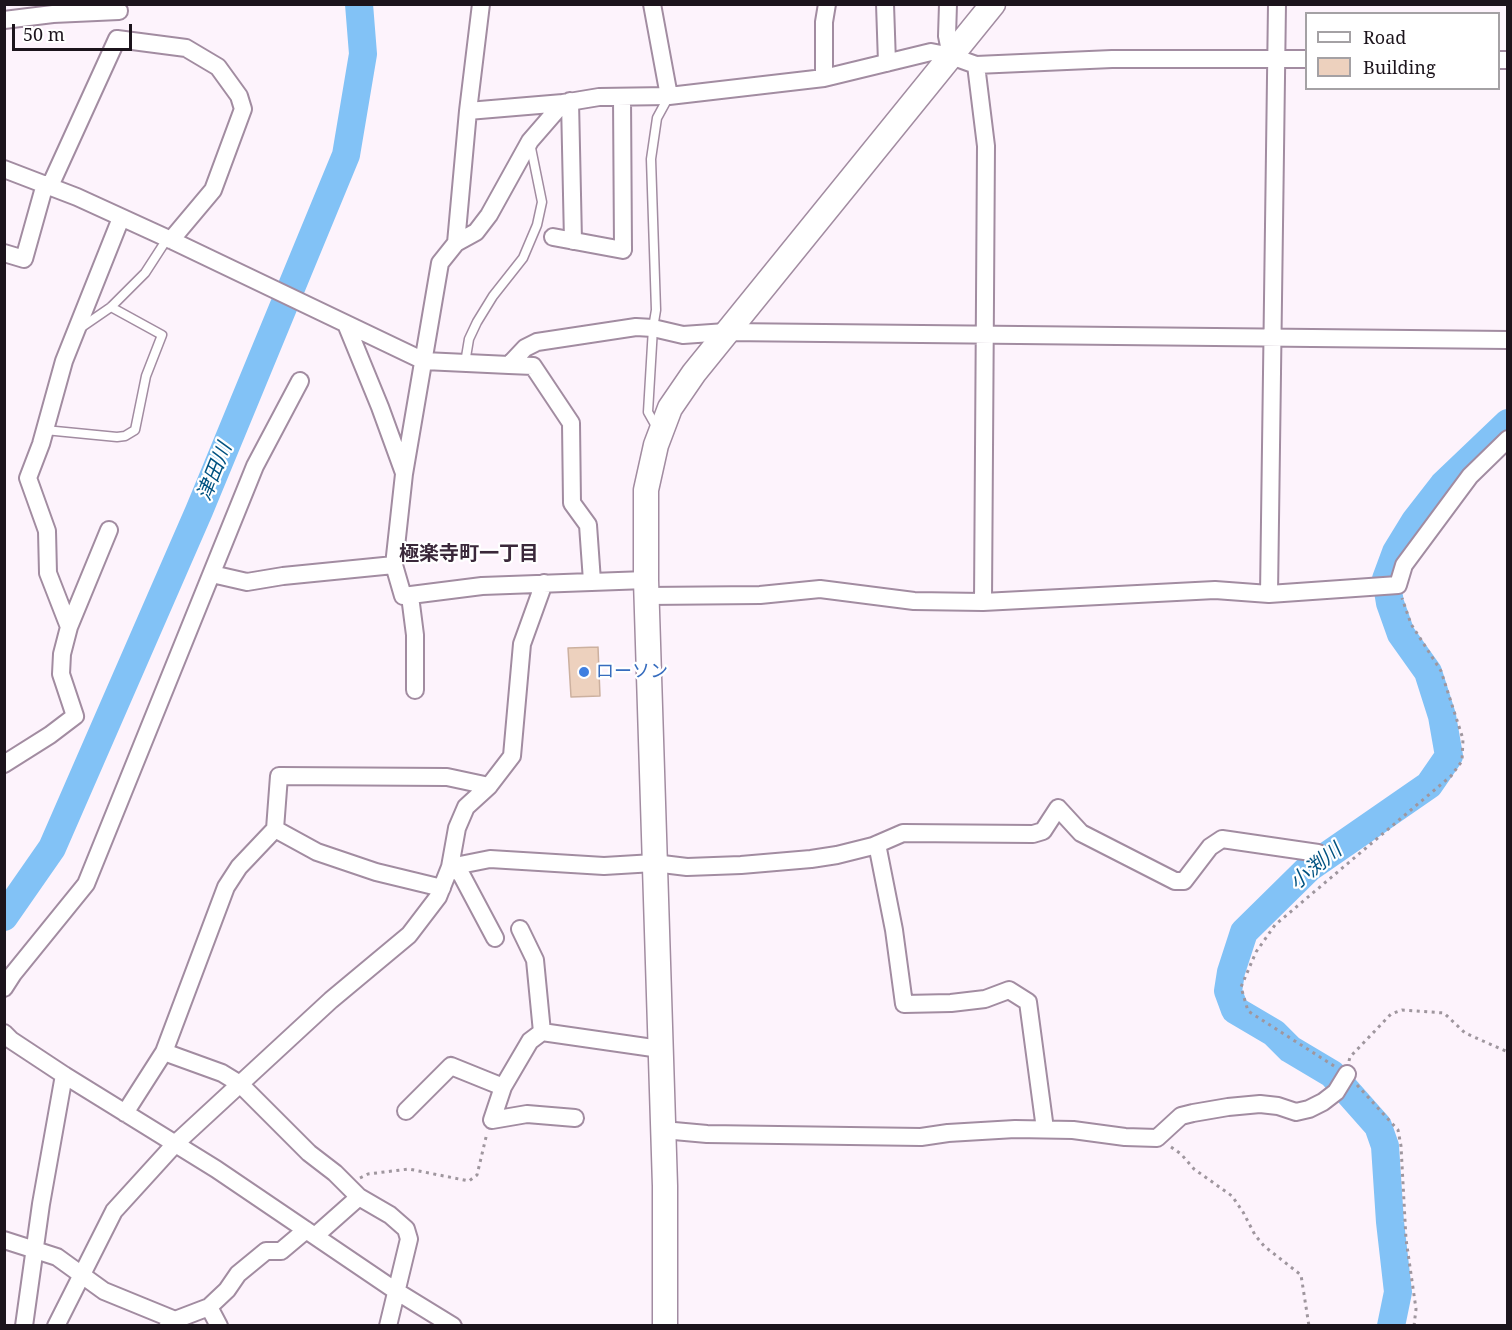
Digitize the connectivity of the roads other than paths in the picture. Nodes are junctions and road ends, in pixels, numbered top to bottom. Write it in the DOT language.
graph roads {
  1 [pos="481,4"];
  2 [pos="652,4"];
  3 [pos="827,4"];
  4 [pos="885,4"];
  5 [pos="948,4"];
  6 [pos="993,4"];
  7 [pos="1277,4"];
  8 [pos="120,8"];
  9 [pos="4,20"];
  10 [pos="117,39"];
  11 [pos="951,56"];
  12 [pos="1277,59"];
  13 [pos="1305,59"];
  14 [pos="887,63"];
  15 [pos="976,65"];
  16 [pos="824,78"];
  17 [pos="669,96"];
  18 [pos="622,97"];
  19 [pos="567,102"];
  20 [pos="468,111"];
  21 [pos="530,141"];
  22 [pos="4,168"];
  23 [pos="48,185"];
  24 [pos="121,218"];
  25 [pos="553,237"];
  26 [pos="169,239"];
  27 [pos="573,241"];
  28 [pos="456,243"];
  29 [pos="4,253"];
  30 [pos="111,307"];
  31 [pos="346,324"];
  32 [pos="653,328"];
  33 [pos="76,330"];
  34 [pos="726,332"];
  35 [pos="986,336"];
  36 [pos="1274,339"];
  37 [pos="1508,339"];
  38 [pos="423,361"];
  39 [pos="465,363"];
  40 [pos="509,365"];
  41 [pos="300,381"];
  42 [pos="45,430"];
  43 [pos="661,434"];
  44 [pos="1508,439"];
  45 [pos="404,474"];
  46 [pos="109,531"];
  47 [pos="394,565"];
  48 [pos="212,574"];
  49 [pos="592,581"];
  50 [pos="544,583"];
  51 [pos="646,588"];
  52 [pos="1269,594"];
  53 [pos="410,596"];
  54 [pos="983,602"];
  55 [pos="69,627"];
  56 [pos="415,690"];
  57 [pos="4,764"];
  58 [pos="489,786"];
  59 [pos="275,829"];
  60 [pos="877,844"];
  61 [pos="1318,853"];
  62 [pos="654,863"];
  63 [pos="450,867"];
  64 [pos="442,888"];
  65 [pos="520,929"];
  66 [pos="495,938"];
  67 [pos="4,988"];
  68 [pos="542,1032"];
  69 [pos="4,1033"];
  70 [pos="660,1049"];
  71 [pos="164,1052"];
  72 [pos="1347,1074"];
  73 [pos="64,1075"];
  74 [pos="240,1084"];
  75 [pos="503,1087"];
  76 [pos="406,1111"];
  77 [pos="125,1113"];
  78 [pos="576,1118"];
  79 [pos="1045,1129"];
  80 [pos="663,1130"];
  81 [pos="175,1144"];
  82 [pos="353,1192"];
  83 [pos="310,1233"];
  84 [pos="4,1240"];
  85 [pos="35,1249"];
  86 [pos="81,1276"];
  87 [pos="396,1292"];
  88 [pos="209,1307"];
  89 [pos="171,1323"];
  90 [pos="24,1326"];
  91 [pos="56,1326"];
  92 [pos="219,1326"];
  93 [pos="388,1326"];
  94 [pos="453,1326"];
  95 [pos="665,1326"];
  1 -- 20 [label="street"];
  2 -- 17 [label="street"];
  3 -- 16 [label="street"];
  4 -- 14 [label="street"];
  5 -- 11 [label="street"];
  6 -- 11 [label="street"];
  7 -- 12 [label="street"];
  8 -- 9 [label="street"];
  8 -- 10 [label="street"];
  10 -- 23 [label="street"];
  10 -- 26 [label="street"];
  11 -- 14 [label="street"];
  11 -- 15 [label="street"];
  11 -- 34 [label="street"];
  12 -- 13 [label="street"];
  12 -- 15 [label="street"];
  12 -- 36 [label="street"];
  14 -- 16 [label="street"];
  15 -- 35 [label="street"];
  16 -- 17 [label="street"];
  17 -- 18 [label="street"];
  17 -- 32 [label="lane"];
  18 -- 19 [label="street"];
  18 -- 27 [label="street"];
  19 -- 20 [label="street"];
  19 -- 21 [label="street"];
  19 -- 27 [label="street"];
  20 -- 28 [label="street"];
  21 -- 28 [label="street"];
  21 -- 39 [label="lane"];
  22 -- 23 [label="street"];
  23 -- 24 [label="street"];
  23 -- 29 [label="street"];
  24 -- 26 [label="street"];
  24 -- 33 [label="street"];
  25 -- 27 [label="street"];
  26 -- 30 [label="lane"];
  26 -- 31 [label="street"];
  28 -- 38 [label="street"];
  30 -- 33 [label="lane"];
  30 -- 42 [label="lane"];
  31 -- 38 [label="street"];
  31 -- 45 [label="street"];
  32 -- 34 [label="street"];
  32 -- 40 [label="street"];
  32 -- 43 [label="lane"];
  33 -- 42 [label="street"];
  34 -- 35 [label="street"];
  34 -- 43 [label="street"];
  35 -- 36 [label="street"];
  35 -- 54 [label="street"];
  36 -- 37 [label="street"];
  36 -- 52 [label="street"];
  38 -- 39 [label="street"];
  38 -- 45 [label="street"];
  39 -- 40 [label="street"];
  40 -- 49 [label="street"];
  41 -- 48 [label="street"];
  42 -- 55 [label="street"];
  43 -- 51 [label="street"];
  44 -- 52 [label="street"];
  45 -- 47 [label="street"];
  46 -- 55 [label="street"];
  47 -- 48 [label="street"];
  47 -- 53 [label="street"];
  48 -- 67 [label="street"];
  49 -- 50 [label="street"];
  49 -- 51 [label="street"];
  50 -- 53 [label="street"];
  50 -- 58 [label="street"];
  51 -- 54 [label="street"];
  51 -- 62 [label="street"];
  52 -- 54 [label="street"];
  53 -- 56 [label="street"];
  55 -- 57 [label="street"];
  58 -- 59 [label="street"];
  58 -- 63 [label="street"];
  59 -- 64 [label="street"];
  59 -- 71 [label="street"];
  60 -- 61 [label="street"];
  60 -- 62 [label="street"];
  60 -- 79 [label="street"];
  62 -- 63 [label="street"];
  62 -- 70 [label="street"];
  63 -- 64 [label="street"];
  63 -- 66 [label="street"];
  64 -- 74 [label="street"];
  65 -- 68 [label="street"];
  68 -- 70 [label="street"];
  68 -- 75 [label="street"];
  69 -- 73 [label="street"];
  70 -- 80 [label="street"];
  71 -- 74 [label="street"];
  71 -- 77 [label="street"];
  72 -- 79 [label="street"];
  73 -- 77 [label="street"];
  73 -- 85 [label="street"];
  74 -- 81 [label="street"];
  74 -- 82 [label="street"];
  75 -- 76 [label="street"];
  75 -- 78 [label="street"];
  77 -- 81 [label="street"];
  79 -- 80 [label="street"];
  80 -- 95 [label="street"];
  81 -- 83 [label="street"];
  81 -- 86 [label="street"];
  82 -- 83 [label="street"];
  82 -- 87 [label="street"];
  83 -- 87 [label="street"];
  83 -- 88 [label="street"];
  84 -- 85 [label="street"];
  85 -- 86 [label="street"];
  85 -- 90 [label="street"];
  86 -- 89 [label="street"];
  86 -- 91 [label="street"];
  87 -- 93 [label="street"];
  87 -- 94 [label="street"];
  88 -- 89 [label="street"];
  88 -- 92 [label="street"];
}
